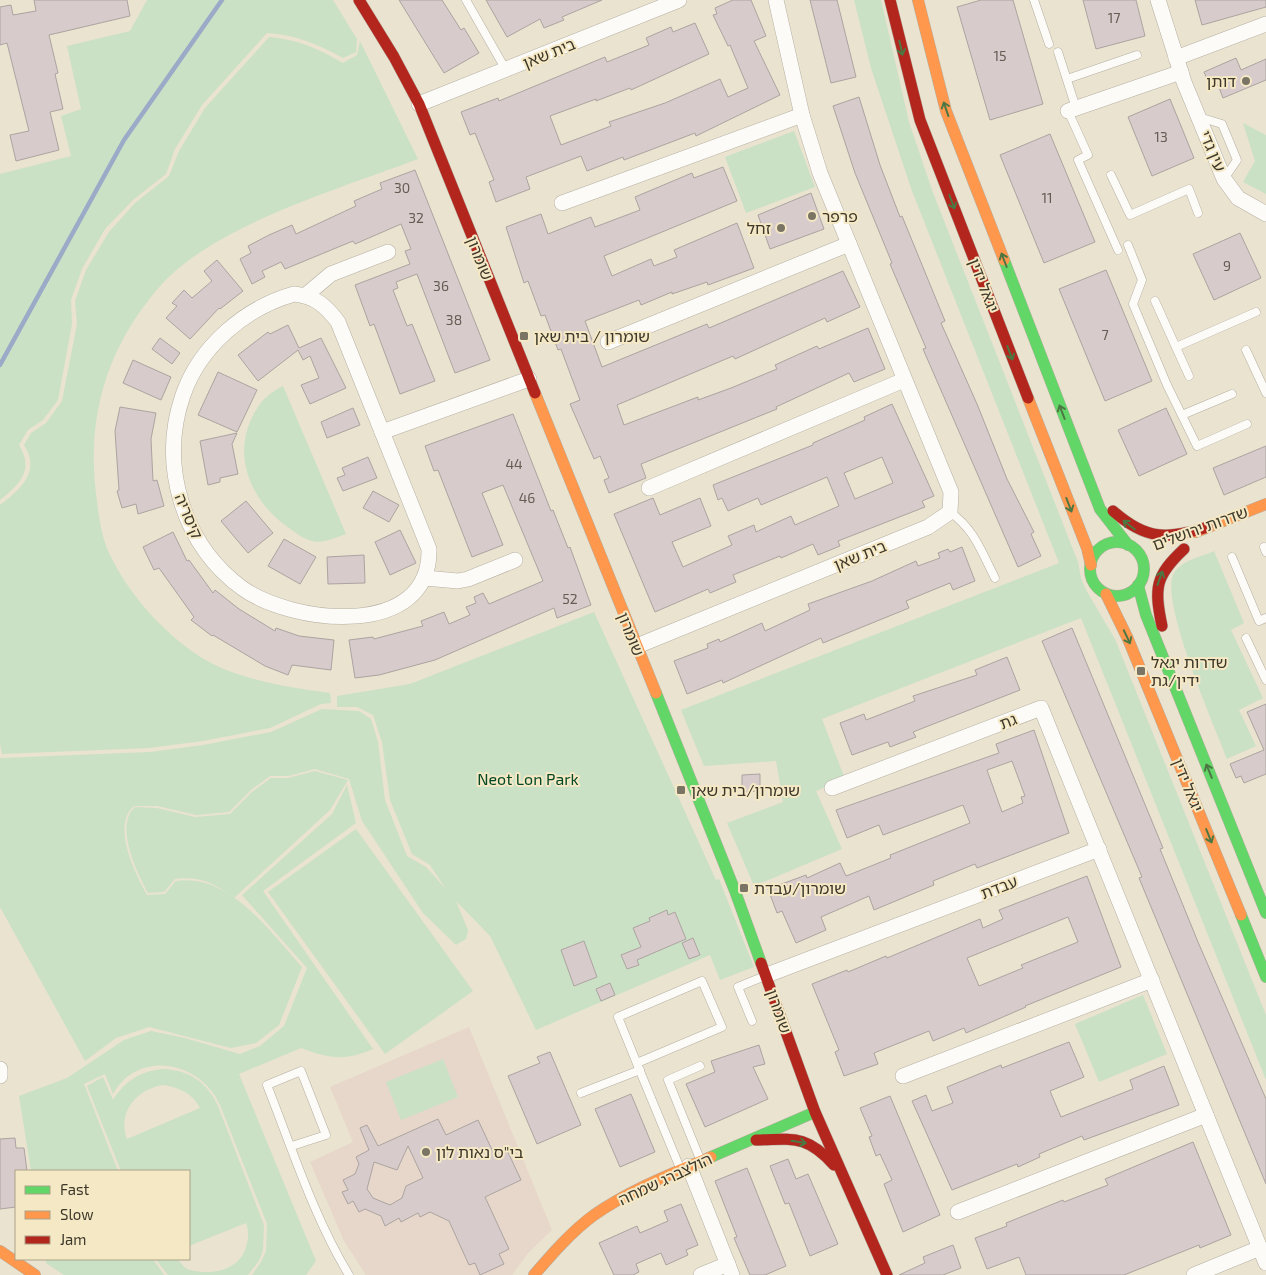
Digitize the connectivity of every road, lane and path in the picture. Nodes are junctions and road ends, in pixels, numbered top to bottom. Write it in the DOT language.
graph roads {
  1 [pos="359,0"];
  2 [pos="466,0"];
  3 [pos="679,0"];
  4 [pos="776,0"];
  5 [pos="890,0"];
  6 [pos="918,0"];
  7 [pos="1034,0"];
  8 [pos="1158,0"];
  9 [pos="1266,24"];
  10 [pos="1049,44"];
  11 [pos="1058,52"];
  12 [pos="1138,55"];
  13 [pos="1178,65"];
  14 [pos="506,70"];
  15 [pos="1067,79"];
  16 [pos="419,104"];
  17 [pos="1072,109"];
  18 [pos="802,115"];
  19 [pos="1111,175"];
  20 [pos="562,203"];
  21 [pos="1198,213"];
  22 [pos="1266,214"];
  23 [pos="849,244"];
  24 [pos="1128,245"];
  25 [pos="1118,250"];
  26 [pos="388,252"];
  27 [pos="306,295"];
  28 [pos="1156,301"];
  29 [pos="1256,312"];
  30 [pos="608,342"];
  31 [pos="1176,347"];
  32 [pos="1246,350"];
  33 [pos="1189,376"];
  34 [pos="529,379"];
  35 [pos="904,380"];
  36 [pos="1232,394"];
  37 [pos="1266,394"];
  38 [pos="1182,415"];
  39 [pos="1247,424"];
  40 [pos="382,432"];
  41 [pos="1080,458"];
  42 [pos="649,488"];
  43 [pos="1266,504"];
  44 [pos="950,512"];
  45 [pos="1248,524"];
  46 [pos="1208,527"];
  47 [pos="1193,546"];
  48 [pos="1131,547"];
  49 [pos="1232,557"];
  50 [pos="515,560"];
  51 [pos="1091,565"];
  52 [pos="1144,574"];
  53 [pos="425,578"];
  54 [pos="995,578"];
  55 [pos="1138,586"];
  56 [pos="1106,594"];
  57 [pos="1266,618"];
  58 [pos="1246,638"];
  59 [pos="636,646"];
  60 [pos="1266,680"];
  61 [pos="1178,694"];
  62 [pos="832,788"];
  63 [pos="1099,849"];
  64 [pos="1266,913"];
  65 [pos="767,975"];
  66 [pos="1266,977"];
  67 [pos="1152,980"];
  68 [pos="752,1021"];
  69 [pos="638,1066"];
  70 [pos="700,1066"];
  71 [pos="0,1070"];
  72 [pos="0,1076"];
  73 [pos="904,1076"];
  74 [pos="581,1093"];
  75 [pos="815,1112"];
  76 [pos="1206,1115"];
  77 [pos="751,1140"];
  78 [pos="292,1146"];
  79 [pos="690,1166"];
  80 [pos="842,1173"];
  81 [pos="958,1212"];
  82 [pos="1260,1248"];
  83 [pos="0,1251"];
  84 [pos="15,1260"];
  85 [pos="16,1260"];
  86 [pos="1266,1263"];
  87 [pos="33,1270"];
  88 [pos="730,1270"];
  89 [pos="349,1275"];
  90 [pos="534,1275"];
  91 [pos="701,1275"];
  92 [pos="887,1275"];
  93 [pos="1194,1275"];
  1 -- 16 [label="main road, שומרון"];
  2 -- 14 [label="lane"];
  3 -- 14 [label="street, בית שאן"];
  4 -- 18 [label="street"];
  5 -- 51 [label="main road, יגאל ידין, one-way"];
  41 -- 6 [label="main road, יגאל ידין, one-way"];
  7 -- 10 [label="lane"];
  8 -- 13 [label="street, עין גדי"];
  9 -- 13 [label="street"];
  11 -- 15 [label="lane"];
  12 -- 15 [label="lane"];
  13 -- 17 [label="street"];
  13 -- 22 [label="street, עין גדי"];
  14 -- 16 [label="street, בית שאן"];
  15 -- 17 [label="lane"];
  16 -- 34 [label="main road, שומרון"];
  17 -- 25 [label="lane"];
  18 -- 20 [label="street"];
  18 -- 23 [label="street"];
  19 -- 21 [label="lane"];
  23 -- 30 [label="street"];
  23 -- 35 [label="street"];
  24 -- 38 [label="lane"];
  26 -- 27 [label="street"];
  27 -- 40 [label="street"];
  27 -- 53 [label="street, קיסריה"];
  28 -- 31 [label="lane"];
  29 -- 31 [label="lane"];
  31 -- 33 [label="lane"];
  32 -- 37 [label="lane"];
  34 -- 40 [label="street"];
  34 -- 59 [label="main road, שומרון"];
  35 -- 42 [label="street"];
  35 -- 44 [label="street"];
  36 -- 38 [label="lane"];
  38 -- 39 [label="lane"];
  40 -- 53 [label="street"];
  46 -- 41 [label="main road, one-way"];
  41 -- 48 [label="main road, יגאל ידין"];
  43 -- 46 [label="main road, שדרות ירושלים"];
  44 -- 54 [label="lane"];
  44 -- 59 [label="street, בית שאן"];
  45 -- 47 [label="main road, שדרות ירושלים"];
  46 -- 48 [label="main road, שדרות ירושלים"];
  47 -- 52 [label="main road, שדרות ירושלים"];
  61 -- 47 [label="main road, one-way"];
  48 -- 51 [label="main road"];
  48 -- 52 [label="main road"];
  49 -- 57 [label="lane"];
  50 -- 53 [label="street"];
  51 -- 56 [label="main road"];
  52 -- 55 [label="main road"];
  55 -- 56 [label="main road"];
  55 -- 61 [label="main road, יגאל ידין"];
  56 -- 66 [label="main road, יגאל ידין, one-way"];
  58 -- 60 [label="lane"];
  59 -- 65 [label="main road, שומרון"];
  64 -- 61 [label="main road, יגאל ידין, one-way"];
  62 -- 63 [label="street, גת"];
  63 -- 65 [label="street, עבדת"];
  63 -- 67 [label="street"];
  65 -- 68 [label="lane"];
  65 -- 75 [label="main road, שומרון"];
  67 -- 73 [label="street"];
  67 -- 76 [label="street"];
  69 -- 69 [label="lane"];
  69 -- 74 [label="lane"];
  69 -- 79 [label="lane"];
  70 -- 79 [label="lane"];
  71 -- 72 [label="street"];
  75 -- 77 [label="main road, הולצברג שמחה"];
  75 -- 80 [label="main road, שומרון"];
  76 -- 81 [label="street"];
  76 -- 82 [label="street"];
  77 -- 79 [label="main road, הולצברג שמחה"];
  77 -- 80 [label="main road, one-way"];
  78 -- 78 [label="lane"];
  78 -- 89 [label="lane"];
  79 -- 88 [label="street"];
  79 -- 90 [label="main road, הולצברג שמחה"];
  80 -- 92 [label="main road, שומרון"];
  82 -- 86 [label="street"];
  82 -- 93 [label="street"];
  83 -- 84 [label="main road"];
  85 -- 87 [label="main road"];
  88 -- 91 [label="street"];
}
